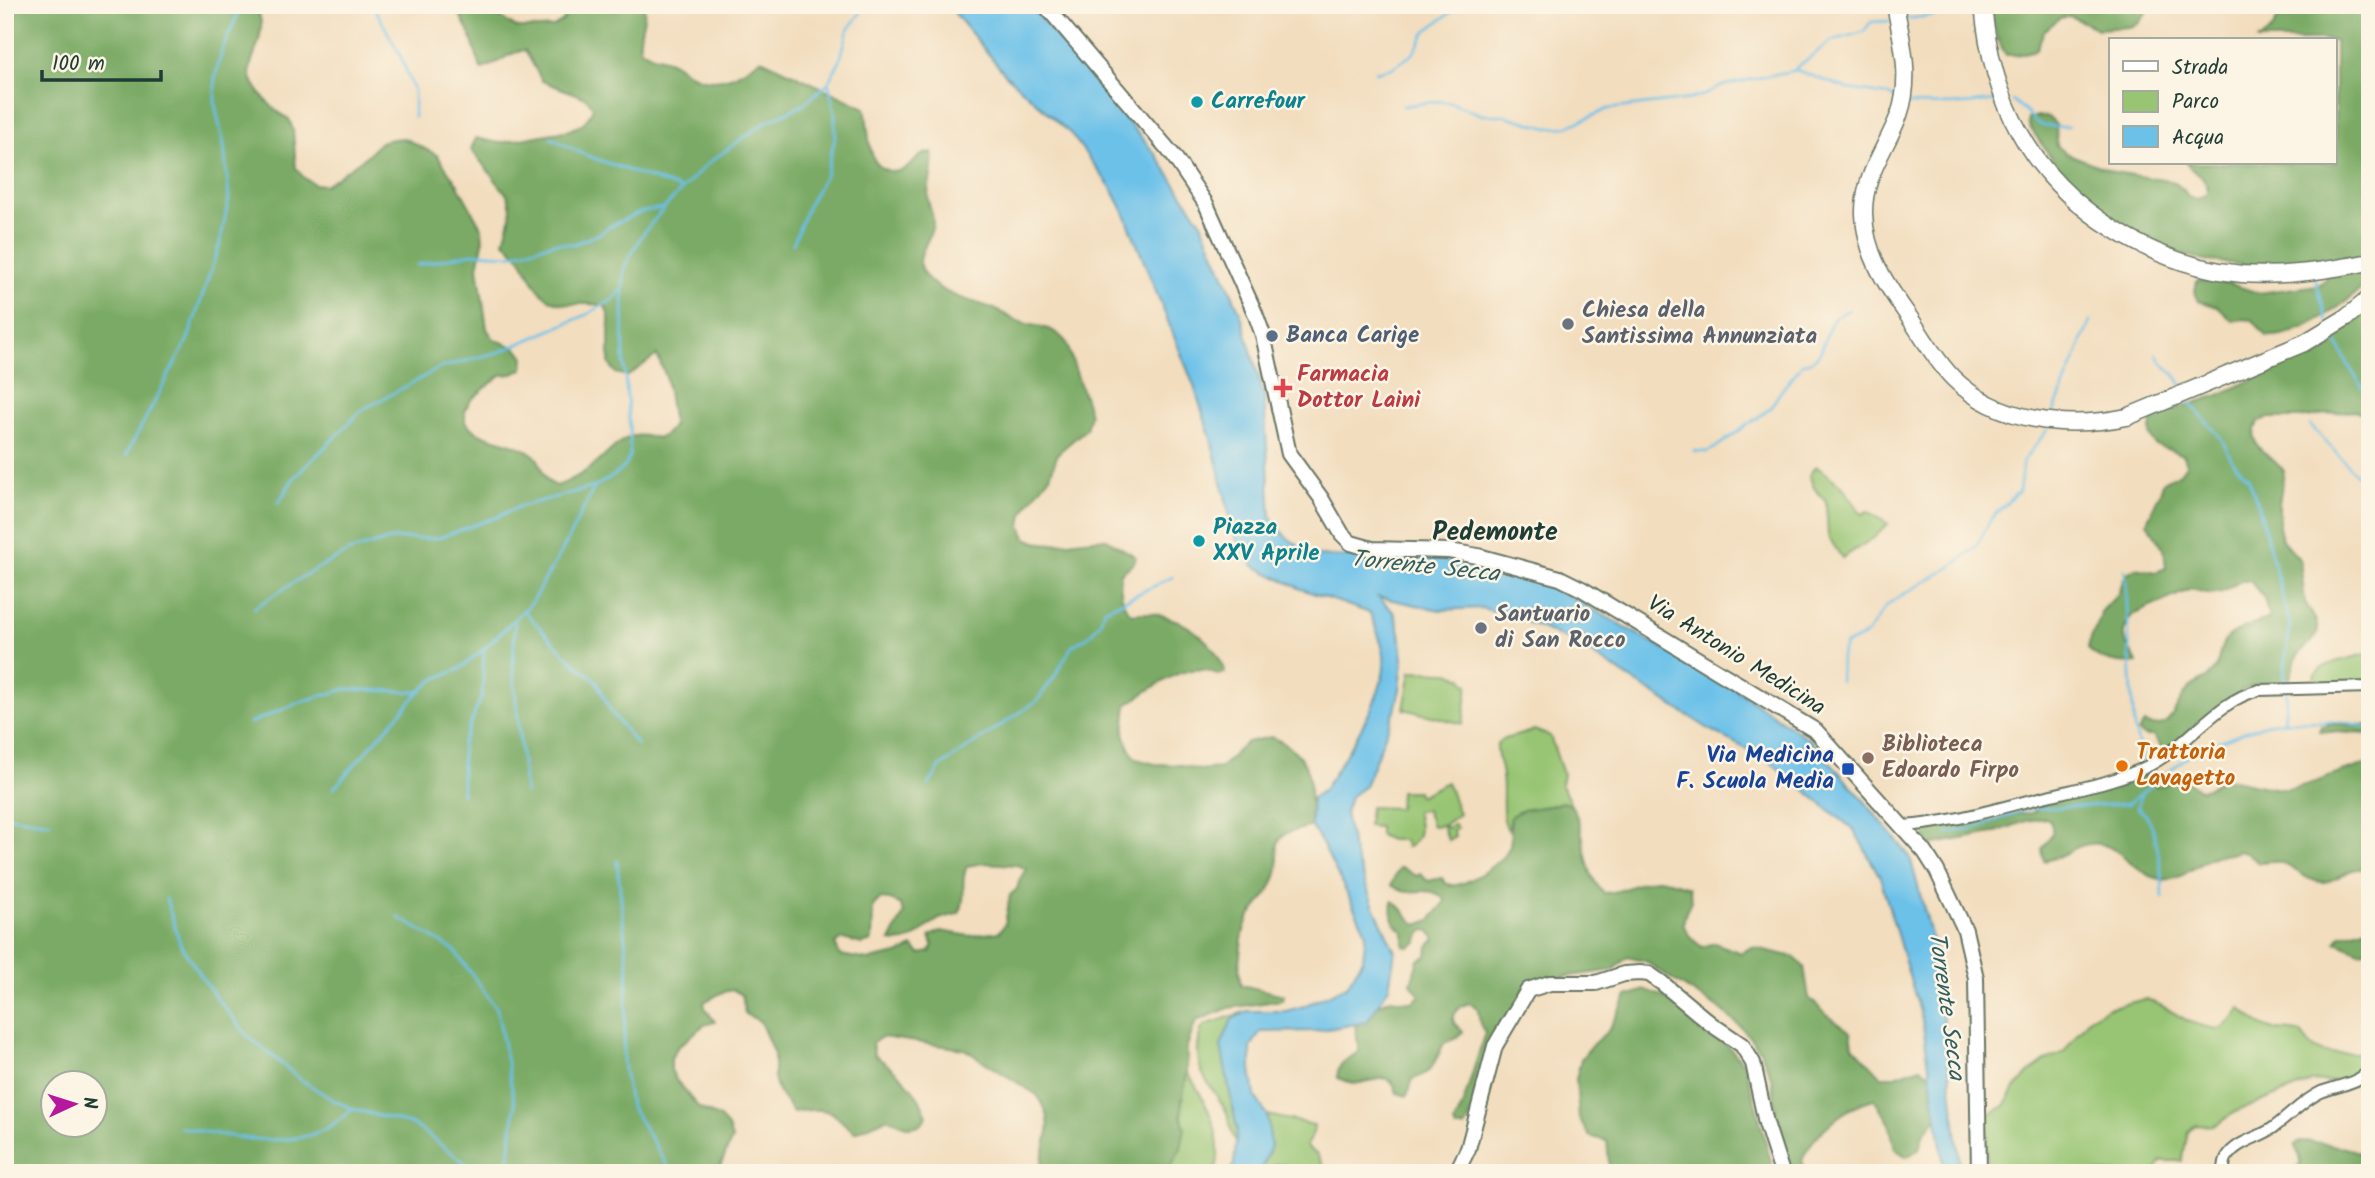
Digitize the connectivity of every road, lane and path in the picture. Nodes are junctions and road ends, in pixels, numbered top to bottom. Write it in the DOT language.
graph roads {
  1 [pos="1045,5"];
  2 [pos="1895,5"];
  3 [pos="1983,5"];
  4 [pos="2370,262"];
  5 [pos="2370,298"];
  6 [pos="2370,687"];
  7 [pos="1902,826"];
  8 [pos="2370,1069"];
  9 [pos="1456,1173"];
  10 [pos="1782,1173"];
  11 [pos="1979,1173"];
  12 [pos="2224,1173"];
  1 -- 7 [label="main road, Via Antonio Medicina"];
  2 -- 5 [label="highway"];
  3 -- 4 [label="highway"];
  6 -- 7 [label="street"];
  7 -- 11 [label="main road, Via Antonio Medicina"];
  8 -- 12 [label="street"];
  9 -- 10 [label="main road"];
}
